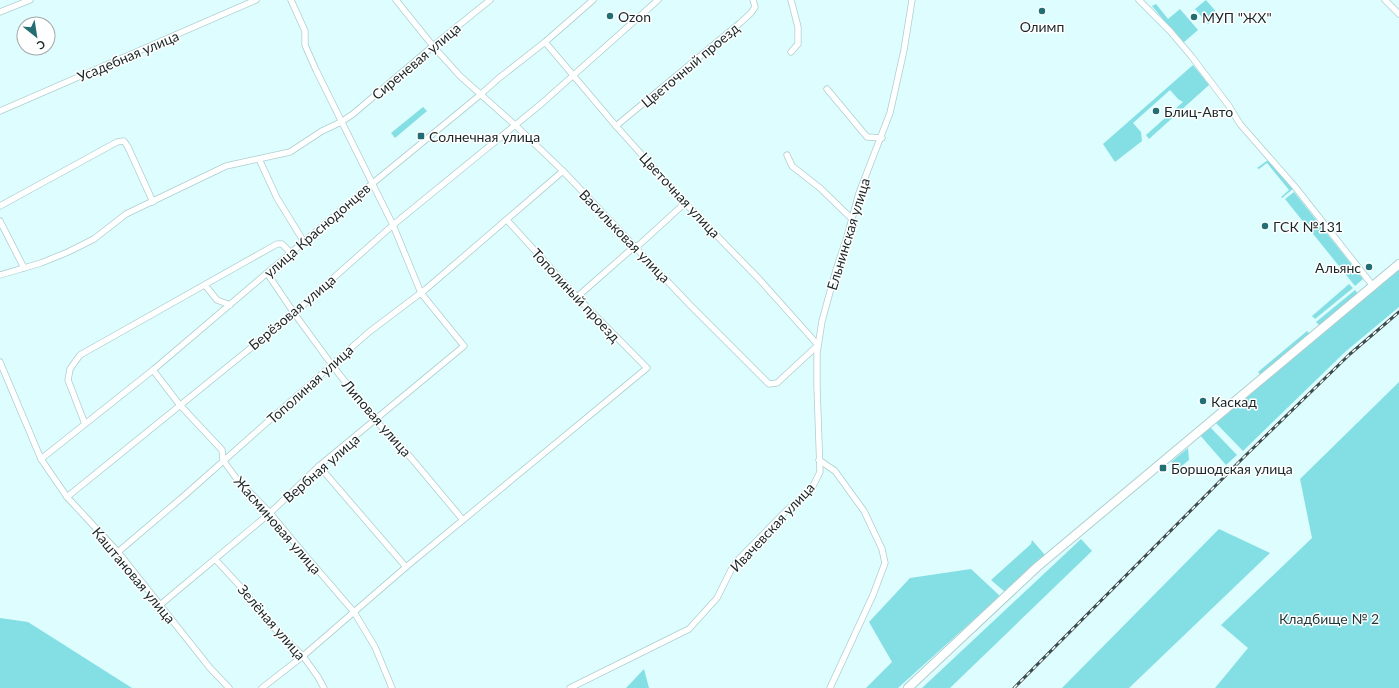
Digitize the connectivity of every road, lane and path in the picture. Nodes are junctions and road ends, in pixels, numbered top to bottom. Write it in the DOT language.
graph roads {
  1 [pos="30,0"];
  2 [pos="256,0"];
  3 [pos="291,0"];
  4 [pos="396,0"];
  5 [pos="490,0"];
  6 [pos="593,0"];
  7 [pos="658,0"];
  8 [pos="752,0"];
  9 [pos="791,0"];
  10 [pos="912,0"];
  11 [pos="1139,0"];
  12 [pos="1385,0"];
  13 [pos="0,12"];
  14 [pos="1399,14"];
  15 [pos="545,42"];
  16 [pos="433,46"];
  17 [pos="791,52"];
  18 [pos="573,76"];
  19 [pos="827,89"];
  20 [pos="480,95"];
  21 [pos="0,111"];
  22 [pos="341,122"];
  23 [pos="515,125"];
  24 [pos="616,126"];
  25 [pos="882,138"];
  26 [pos="787,155"];
  27 [pos="259,159"];
  28 [pos="563,171"];
  29 [pos="373,183"];
  30 [pos="153,202"];
  31 [pos="685,203"];
  32 [pos="0,206"];
  33 [pos="851,218"];
  34 [pos="507,220"];
  35 [pos="0,221"];
  36 [pos="393,225"];
  37 [pos="304,242"];
  38 [pos="635,246"];
  39 [pos="291,253"];
  40 [pos="1399,264"];
  41 [pos="24,268"];
  42 [pos="267,273"];
  43 [pos="0,275"];
  44 [pos="205,285"];
  45 [pos="1374,286"];
  46 [pos="421,293"];
  47 [pos="576,297"];
  48 [pos="230,305"];
  49 [pos="294,313"];
  50 [pos="818,345"];
  51 [pos="0,362"];
  52 [pos="332,365"];
  53 [pos="153,370"];
  54 [pos="179,404"];
  55 [pos="375,420"];
  56 [pos="85,424"];
  57 [pos="41,459"];
  58 [pos="223,460"];
  59 [pos="819,460"];
  60 [pos="319,466"];
  61 [pos="820,472"];
  62 [pos="67,497"];
  63 [pos="270,513"];
  64 [pos="463,520"];
  65 [pos="118,552"];
  66 [pos="215,559"];
  67 [pos="406,568"];
  68 [pos="160,605"];
  69 [pos="354,612"];
  70 [pos="303,656"];
  71 [pos="229,688"];
  72 [pos="262,688"];
  73 [pos="324,688"];
  74 [pos="392,688"];
  75 [pos="570,688"];
  76 [pos="830,688"];
  77 [pos="908,688"];
  1 -- 13 [label="street"];
  2 -- 21 [label="street, Усадебная улица"];
  3 -- 22 [label="street"];
  4 -- 16 [label="street"];
  5 -- 16 [label="street, Сиреневая улица"];
  6 -- 15 [label="street, улица Краснодонцев"];
  7 -- 18 [label="street"];
  8 -- 24 [label="street, Цветочный проезд"];
  9 -- 17 [label="street"];
  10 -- 25 [label="street, Ельнинская улица"];
  11 -- 45 [label="street"];
  12 -- 14 [label="street"];
  15 -- 18 [label="street, Цветочная улица"];
  15 -- 20 [label="street, улица Краснодонцев"];
  16 -- 20 [label="street, Васильковая улица"];
  16 -- 22 [label="street, Сиреневая улица"];
  18 -- 23 [label="street"];
  18 -- 24 [label="street, Цветочная улица"];
  19 -- 25 [label="street"];
  20 -- 23 [label="street, Васильковая улица"];
  20 -- 29 [label="street, улица Краснодонцев"];
  22 -- 27 [label="street, Сиреневая улица"];
  22 -- 29 [label="street"];
  23 -- 28 [label="street, Васильковая улица"];
  23 -- 36 [label="street, Берёзовая улица"];
  24 -- 31 [label="street, Цветочная улица"];
  25 -- 33 [label="street, Ельнинская улица"];
  26 -- 33 [label="street"];
  27 -- 30 [label="street, Сиреневая улица"];
  27 -- 37 [label="street"];
  28 -- 34 [label="street, Тополиная улица"];
  28 -- 38 [label="street, Васильковая улица"];
  29 -- 36 [label="street"];
  29 -- 37 [label="street, улица Краснодонцев"];
  30 -- 32 [label="street"];
  30 -- 41 [label="street, Сиреневая улица"];
  31 -- 38 [label="street"];
  31 -- 50 [label="street, Цветочная улица"];
  33 -- 50 [label="street, Ельнинская улица"];
  34 -- 46 [label="street, Тополиная улица"];
  34 -- 47 [label="street, Тополиный проезд"];
  35 -- 41 [label="street"];
  36 -- 46 [label="street"];
  36 -- 49 [label="street, Берёзовая улица"];
  37 -- 39 [label="street, улица Краснодонцев"];
  38 -- 47 [label="street"];
  38 -- 50 [label="street, Васильковая улица"];
  39 -- 42 [label="street, улица Краснодонцев"];
  39 -- 44 [label="street"];
  40 -- 45 [label="street"];
  41 -- 43 [label="street, Сиреневая улица"];
  42 -- 48 [label="street, улица Краснодонцев"];
  42 -- 49 [label="street, Липовая улица"];
  44 -- 48 [label="street"];
  44 -- 56 [label="street"];
  45 -- 77 [label="street"];
  46 -- 52 [label="street, Тополиная улица"];
  46 -- 55 [label="street, Вербная улица"];
  47 -- 64 [label="street, Тополиный проезд"];
  48 -- 53 [label="street, улица Краснодонцев"];
  49 -- 52 [label="street, Липовая улица"];
  49 -- 54 [label="street, Берёзовая улица"];
  50 -- 59 [label="street, Ельнинская улица"];
  51 -- 57 [label="street, Каштановая улица"];
  52 -- 55 [label="street, Липовая улица"];
  52 -- 58 [label="street, Тополиная улица"];
  53 -- 54 [label="street, Жасминовая улица"];
  53 -- 56 [label="street, улица Краснодонцев"];
  54 -- 58 [label="street, Жасминовая улица"];
  54 -- 62 [label="street, Берёзовая улица"];
  55 -- 60 [label="street, Вербная улица"];
  55 -- 64 [label="street, Липовая улица"];
  56 -- 57 [label="street, улица Краснодонцев"];
  57 -- 62 [label="street, Каштановая улица"];
  58 -- 63 [label="street, Жасминовая улица"];
  58 -- 65 [label="street, Тополиная улица"];
  59 -- 61 [label="street, Ельнинская улица"];
  59 -- 76 [label="street"];
  60 -- 63 [label="street, Вербная улица"];
  60 -- 67 [label="street"];
  61 -- 75 [label="street, Ивачевская улица"];
  62 -- 65 [label="street, Каштановая улица"];
  63 -- 66 [label="street, Вербная улица"];
  63 -- 69 [label="street, Жасминовая улица"];
  64 -- 67 [label="street"];
  65 -- 68 [label="street, Каштановая улица"];
  66 -- 68 [label="street, Вербная улица"];
  66 -- 70 [label="street, Зелёная улица"];
  67 -- 69 [label="street"];
  68 -- 71 [label="street, Каштановая улица"];
  69 -- 70 [label="street"];
  69 -- 74 [label="street, Жасминовая улица"];
  70 -- 72 [label="street"];
  70 -- 73 [label="street, Зелёная улица"];
}
